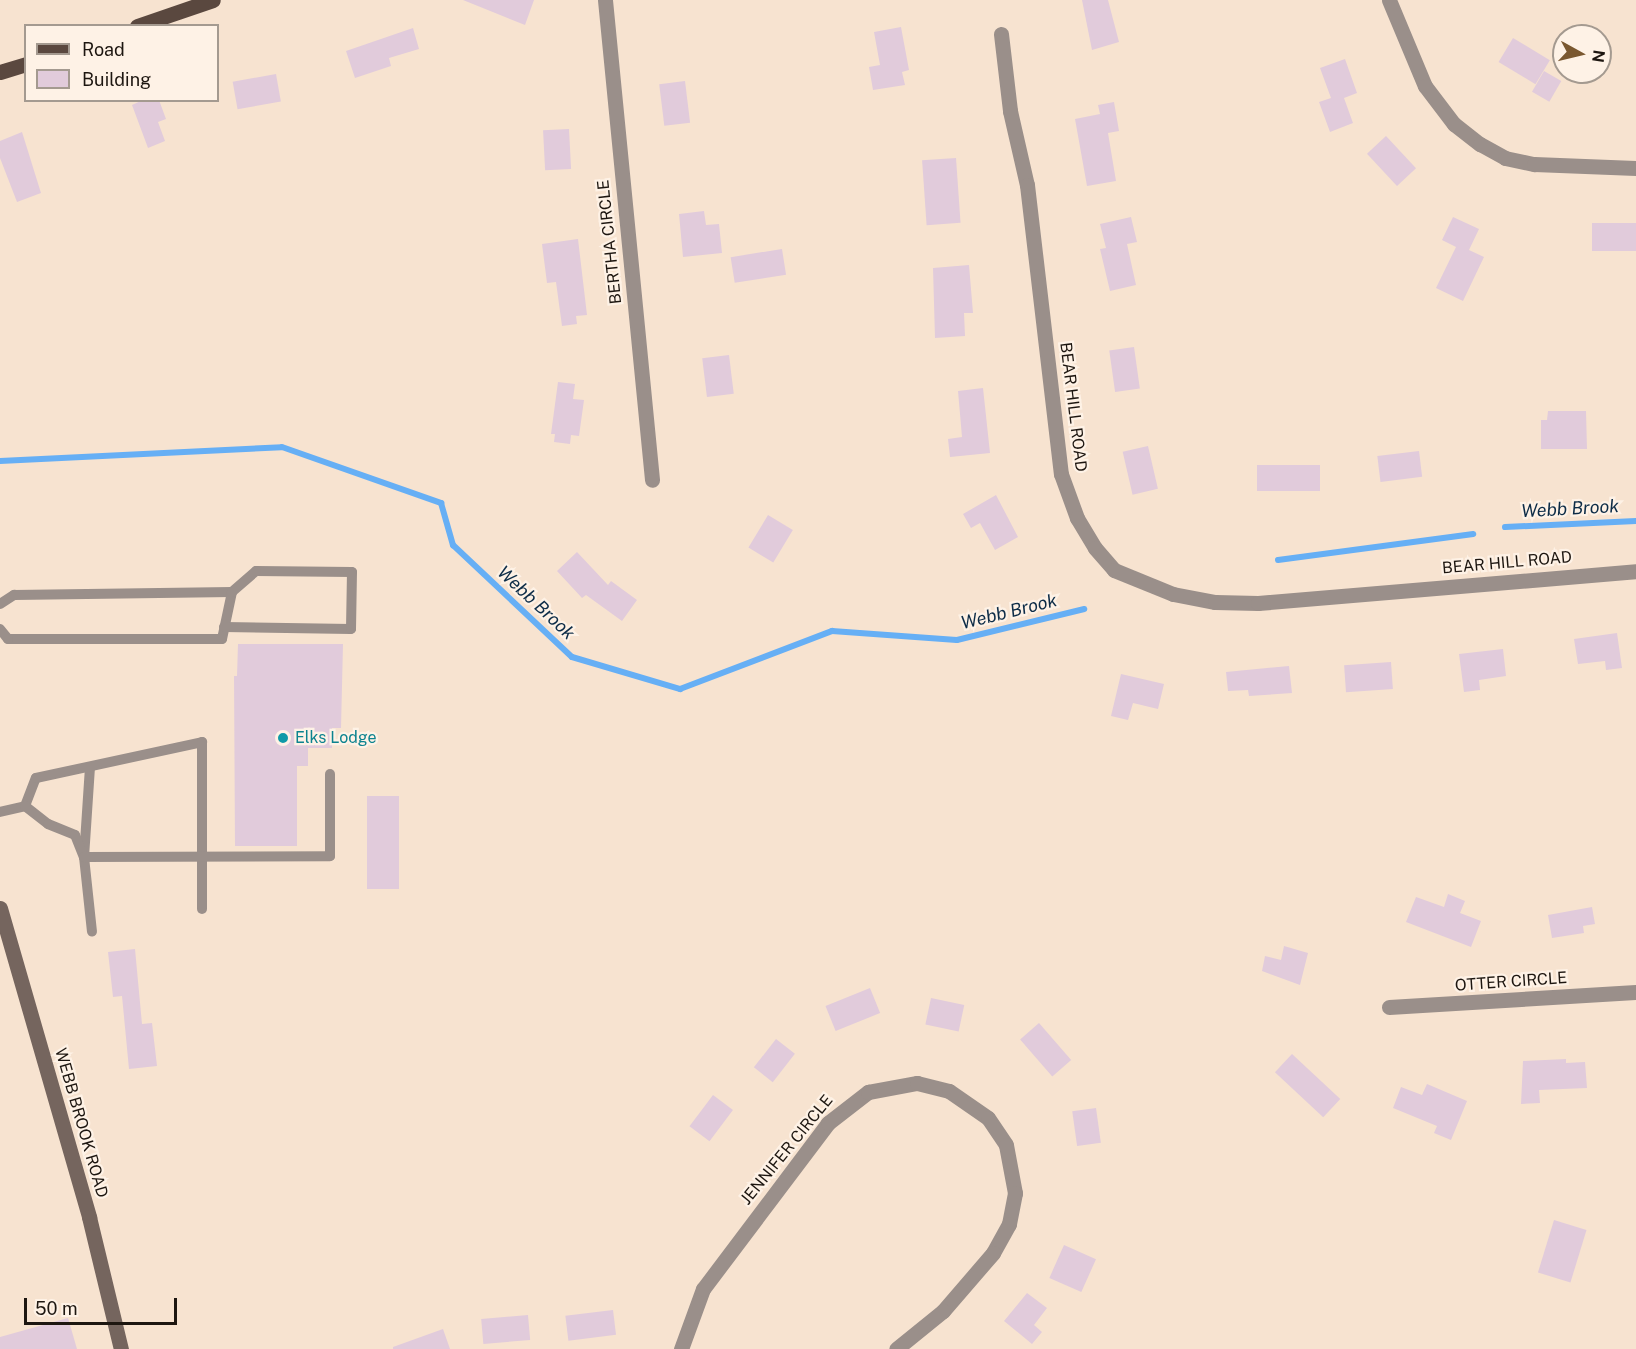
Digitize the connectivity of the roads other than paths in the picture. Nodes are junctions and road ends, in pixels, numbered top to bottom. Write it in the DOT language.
graph roads {
  1 [pos="213,0"];
  2 [pos="604,0"];
  3 [pos="1389,0"];
  4 [pos="143,24"];
  5 [pos="1000,34"];
  6 [pos="24,65"];
  7 [pos="0,72"];
  8 [pos="1636,168"];
  9 [pos="652,480"];
  10 [pos="1636,571"];
  11 [pos="231,592"];
  12 [pos="0,604"];
  13 [pos="224,627"];
  14 [pos="0,629"];
  15 [pos="90,767"];
  16 [pos="330,774"];
  17 [pos="25,806"];
  18 [pos="0,812"];
  19 [pos="84,856"];
  20 [pos="202,856"];
  21 [pos="0,908"];
  22 [pos="202,909"];
  23 [pos="92,932"];
  24 [pos="1636,992"];
  25 [pos="1389,1007"];
  26 [pos="121,1349"];
  27 [pos="681,1349"];
  28 [pos="896,1349"];
  1 -- 4 [label="main road"];
  2 -- 9 [label="street, BERTHA CIRCLE"];
  3 -- 8 [label="street"];
  5 -- 10 [label="street, BEAR HILL ROAD"];
  6 -- 7 [label="main road"];
  11 -- 12 [label="lane"];
  11 -- 13 [label="lane"];
  11 -- 13 [label="lane"];
  13 -- 14 [label="lane"];
  15 -- 17 [label="lane"];
  15 -- 19 [label="lane"];
  15 -- 20 [label="lane"];
  16 -- 20 [label="lane"];
  17 -- 18 [label="lane"];
  17 -- 19 [label="lane"];
  19 -- 20 [label="lane"];
  19 -- 23 [label="lane"];
  20 -- 22 [label="lane"];
  21 -- 26 [label="street, WEBB BROOK ROAD"];
  24 -- 25 [label="street, OTTER CIRCLE"];
  27 -- 28 [label="street, JENNIFER CIRCLE"];
}
